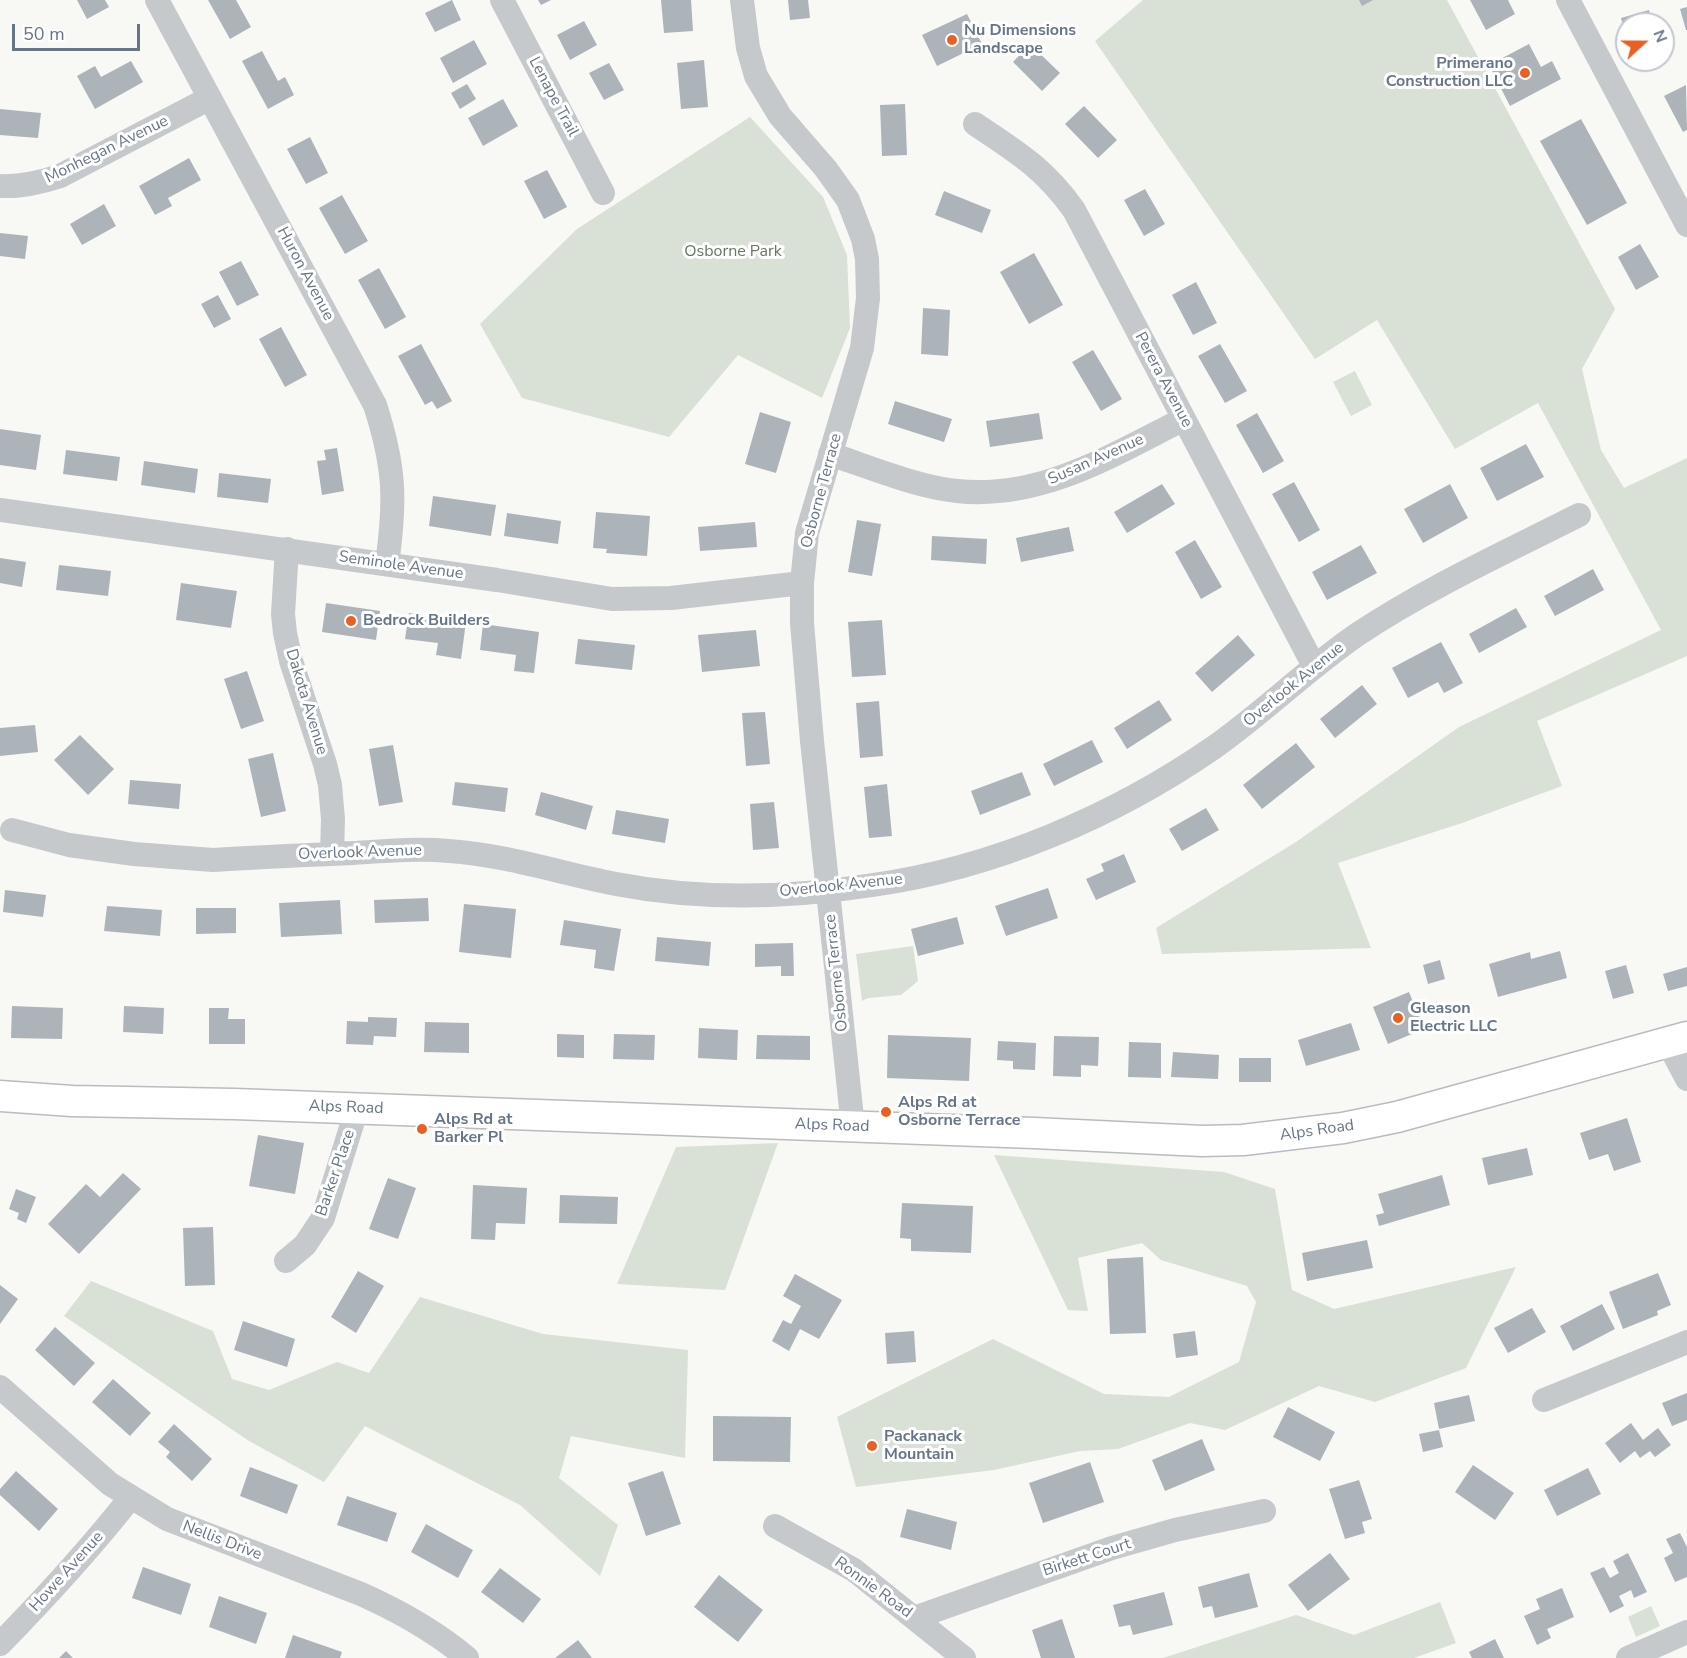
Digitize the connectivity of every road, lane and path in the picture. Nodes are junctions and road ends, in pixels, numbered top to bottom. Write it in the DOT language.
graph roads {
  1 [pos="157,0"];
  2 [pos="502,0"];
  3 [pos="742,0"];
  4 [pos="1568,0"];
  5 [pos="210,98"];
  6 [pos="975,124"];
  7 [pos="0,186"];
  8 [pos="603,193"];
  9 [pos="1679,193"];
  10 [pos="1687,225"];
  11 [pos="1184,419"];
  12 [pos="830,454"];
  13 [pos="0,510"];
  14 [pos="1579,515"];
  15 [pos="286,549"];
  16 [pos="387,564"];
  17 [pos="802,584"];
  18 [pos="1314,666"];
  19 [pos="12,830"];
  20 [pos="332,854"];
  21 [pos="828,891"];
  22 [pos="1678,1040"];
  23 [pos="1687,1079"];
  24 [pos="0,1096"];
  25 [pos="357,1108"];
  26 [pos="853,1127"];
  27 [pos="286,1261"];
  28 [pos="1687,1342"];
  29 [pos="0,1388"];
  30 [pos="1544,1400"];
  31 [pos="131,1497"];
  32 [pos="1264,1511"];
  33 [pos="775,1526"];
  34 [pos="914,1618"];
  35 [pos="1687,1632"];
  36 [pos="0,1644"];
  37 [pos="467,1658"];
  38 [pos="964,1658"];
  39 [pos="1628,1658"];
  1 -- 5 [label="street, Huron Avenue"];
  2 -- 8 [label="street, Lenape Trail"];
  3 -- 12 [label="street, Osborne Terrace"];
  4 -- 9 [label="street"];
  5 -- 7 [label="street, Monhegan Avenue"];
  5 -- 16 [label="street, Huron Avenue"];
  6 -- 11 [label="street, Perera Avenue"];
  9 -- 10 [label="street"];
  11 -- 12 [label="street, Susan Avenue"];
  11 -- 18 [label="street, Perera Avenue"];
  12 -- 17 [label="street, Osborne Terrace"];
  13 -- 15 [label="street, Seminole Avenue"];
  14 -- 18 [label="street, Overlook Avenue"];
  15 -- 16 [label="street, Seminole Avenue"];
  15 -- 20 [label="street, Dakota Avenue"];
  16 -- 17 [label="street, Seminole Avenue"];
  17 -- 21 [label="street, Osborne Terrace"];
  18 -- 21 [label="street, Overlook Avenue"];
  19 -- 20 [label="street, Overlook Avenue"];
  20 -- 21 [label="street, Overlook Avenue"];
  21 -- 26 [label="street, Osborne Terrace"];
  22 -- 23 [label="street"];
  22 -- 26 [label="main road, Alps Road"];
  24 -- 25 [label="main road, Alps Road"];
  25 -- 26 [label="main road, Alps Road"];
  25 -- 27 [label="street, Barker Place"];
  28 -- 30 [label="street"];
  29 -- 31 [label="street, Nellis Drive"];
  31 -- 36 [label="street, Howe Avenue"];
  31 -- 37 [label="street, Nellis Drive"];
  32 -- 34 [label="street, Birkett Court"];
  33 -- 34 [label="street, Ronnie Road"];
  34 -- 38 [label="street, Ronnie Road"];
  35 -- 39 [label="street"];
}
